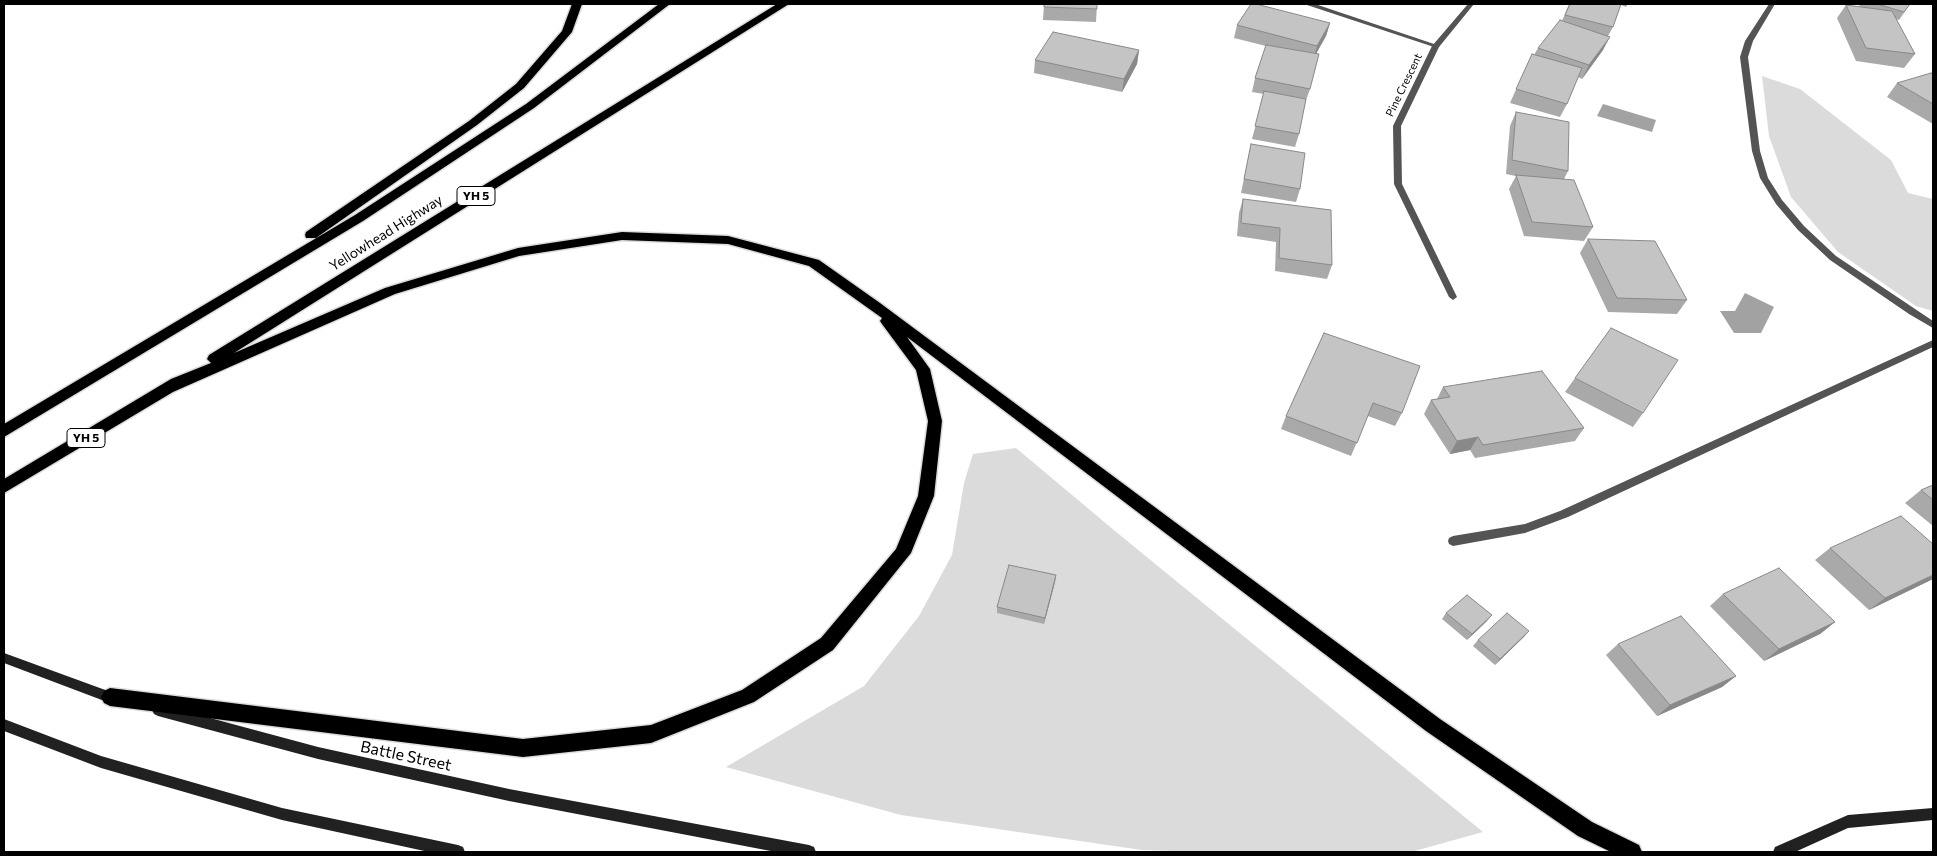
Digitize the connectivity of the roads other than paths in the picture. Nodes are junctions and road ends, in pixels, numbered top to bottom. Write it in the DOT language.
graph roads {
  1 [pos="577,4"];
  2 [pos="665,4"];
  3 [pos="784,4"];
  4 [pos="1309,4"];
  5 [pos="1471,4"];
  6 [pos="1772,4"];
  7 [pos="1436,46"];
  8 [pos="1453,298"];
  9 [pos="875,306"];
  10 [pos="1933,324"];
  11 [pos="1933,342"];
  12 [pos="124,359"];
  13 [pos="168,388"];
  14 [pos="4,431"];
  15 [pos="4,487"];
  16 [pos="1453,542"];
  17 [pos="4,658"];
  18 [pos="110,697"];
  19 [pos="4,725"];
  20 [pos="1933,814"];
  21 [pos="458,852"];
  22 [pos="809,852"];
  23 [pos="1632,852"];
  24 [pos="1780,852"];
  1 -- 12 [label="highway"];
  2 -- 12 [label="highway, Yellowhead Highway"];
  3 -- 13 [label="highway, Yellowhead Highway / YH 5"];
  4 -- 7 [label="street"];
  5 -- 7 [label="street, Pine Crescent"];
  6 -- 10 [label="street"];
  7 -- 8 [label="street, Pine Crescent"];
  9 -- 13 [label="highway"];
  9 -- 18 [label="highway"];
  9 -- 23 [label="highway"];
  11 -- 16 [label="street"];
  12 -- 14 [label="highway, Yellowhead Highway"];
  13 -- 15 [label="highway, Yellowhead Highway / YH 5"];
  17 -- 18 [label="main road, Battle Street"];
  18 -- 22 [label="main road, Battle Street"];
  19 -- 21 [label="main road"];
  20 -- 24 [label="main road"];
}
